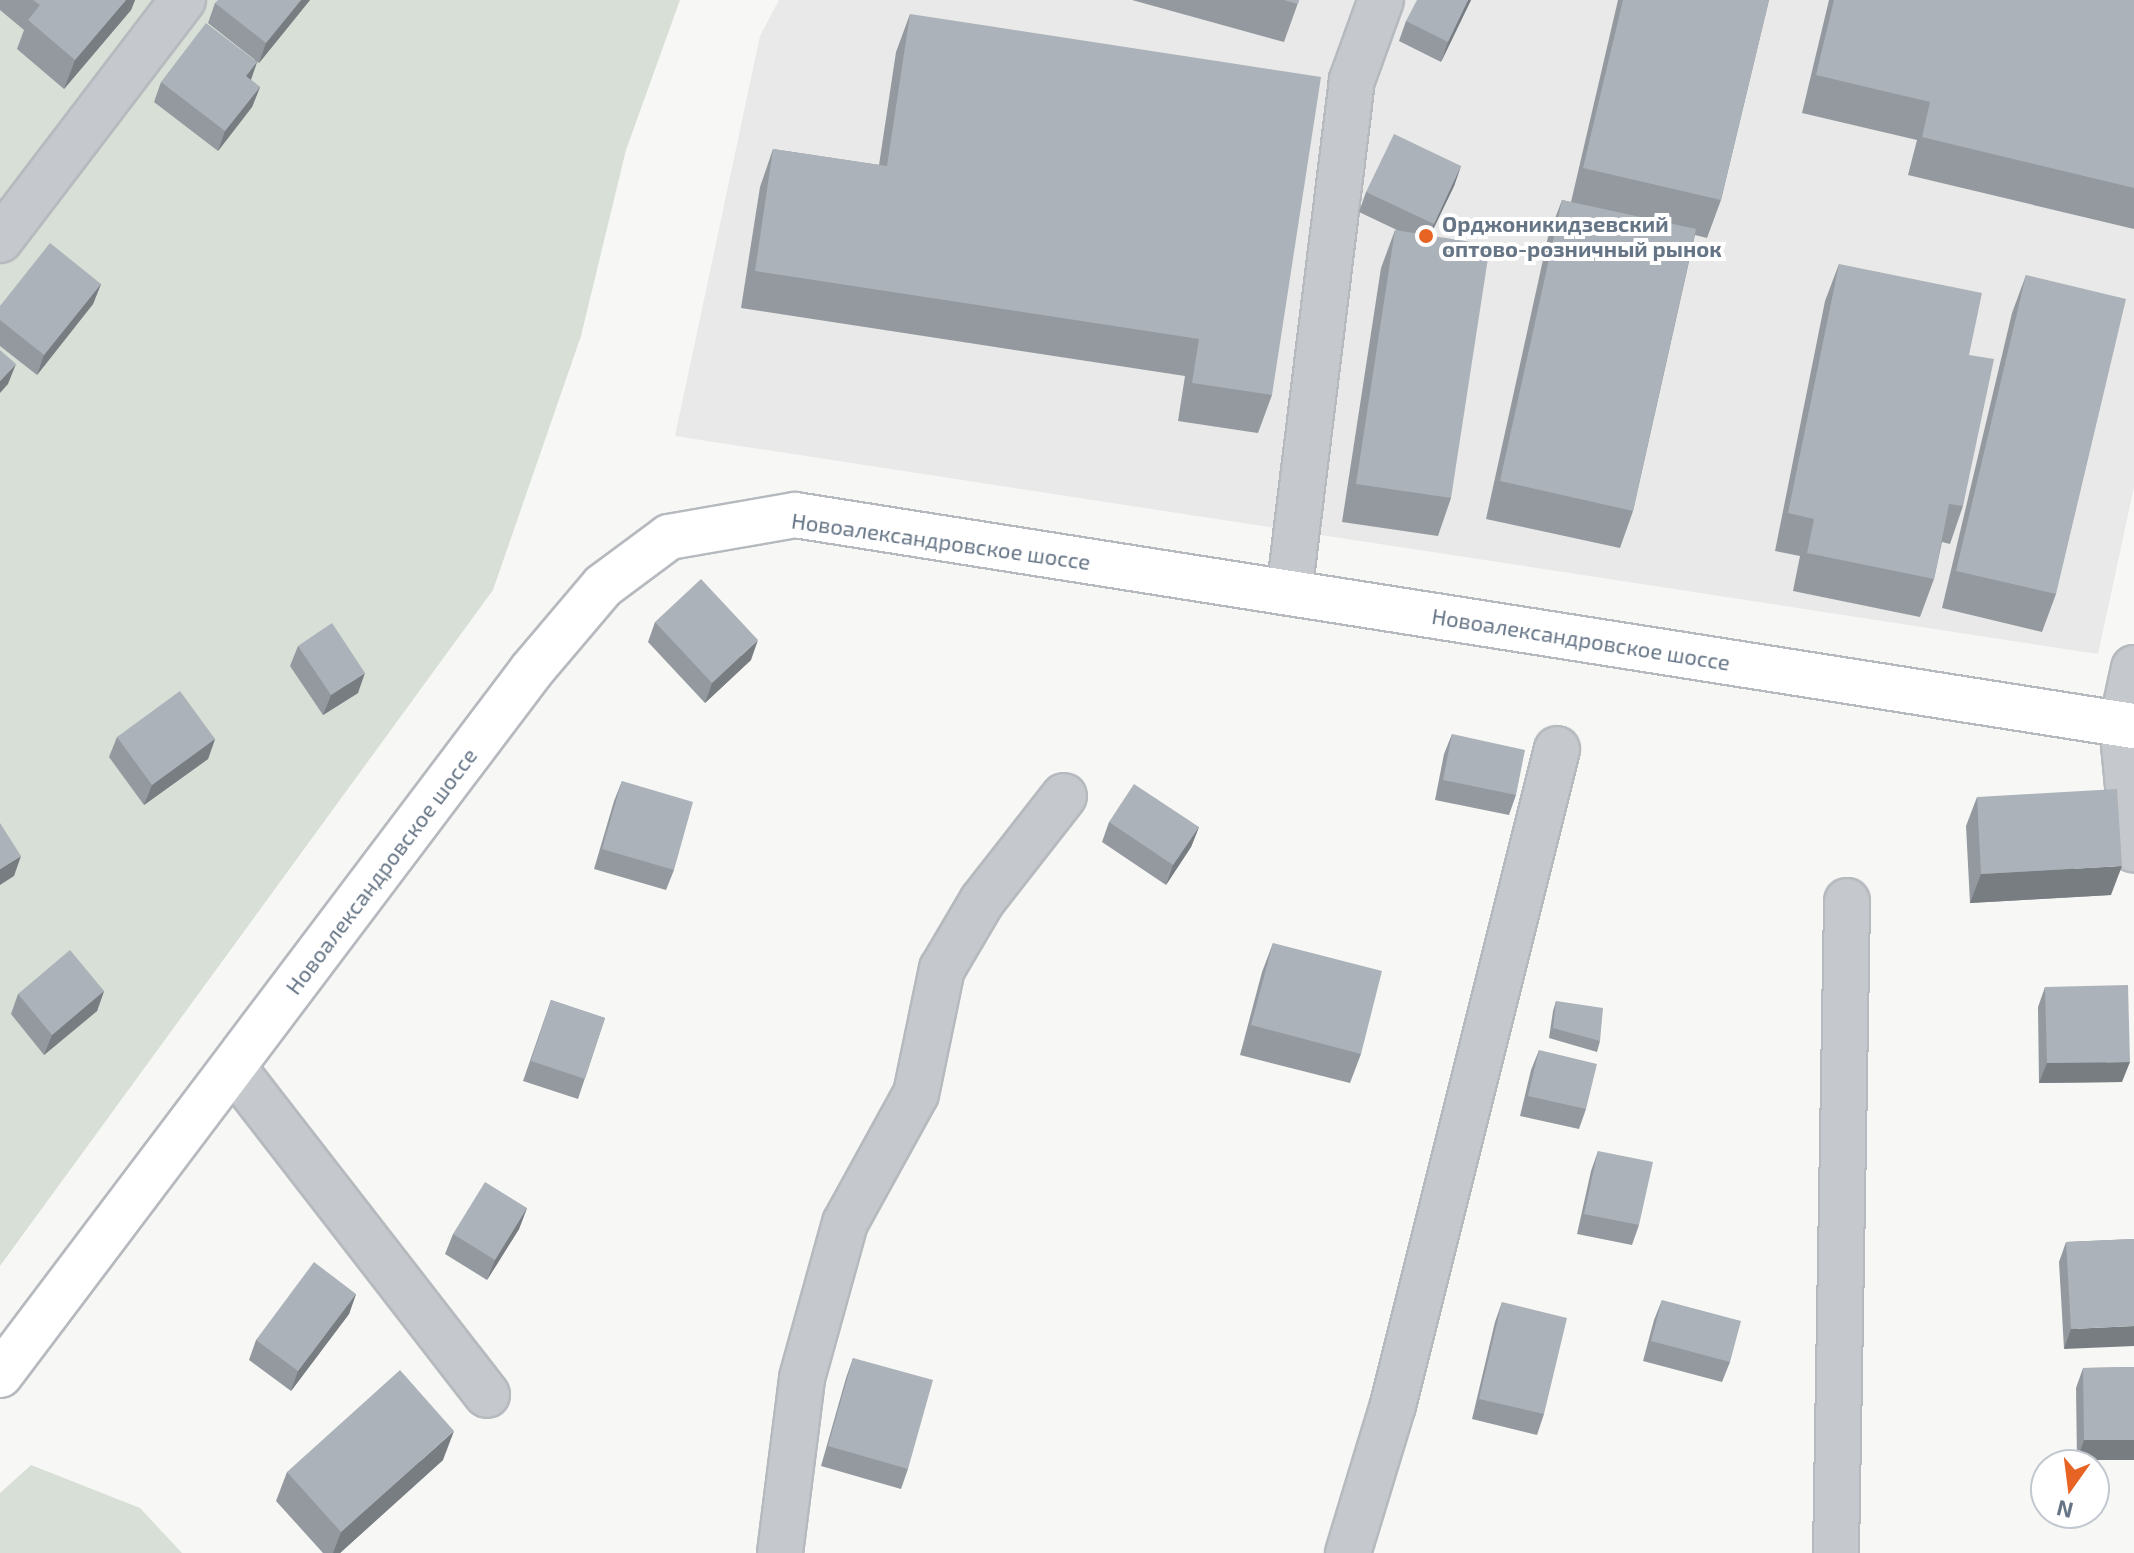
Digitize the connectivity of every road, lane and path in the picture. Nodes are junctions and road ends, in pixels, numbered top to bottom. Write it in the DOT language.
graph roads {
  1 [pos="183,0"];
  2 [pos="1381,0"];
  3 [pos="0,240"];
  4 [pos="1289,593"];
  5 [pos="2134,668"];
  6 [pos="2128,725"];
  7 [pos="1557,749"];
  8 [pos="1064,796"];
  9 [pos="2134,849"];
  10 [pos="1847,901"];
  11 [pos="235,1070"];
  12 [pos="0,1375"];
  13 [pos="487,1395"];
  14 [pos="780,1553"];
  15 [pos="1348,1553"];
  16 [pos="1836,1553"];
  1 -- 3 [label="street"];
  2 -- 4 [label="street"];
  4 -- 6 [label="main road, Новоалександровское шоссе"];
  4 -- 11 [label="main road, Новоалександровское шоссе"];
  5 -- 6 [label="street"];
  6 -- 9 [label="street"];
  7 -- 15 [label="street"];
  8 -- 14 [label="street"];
  10 -- 16 [label="street"];
  11 -- 12 [label="main road, Новоалександровское шоссе"];
  11 -- 13 [label="street"];
}
